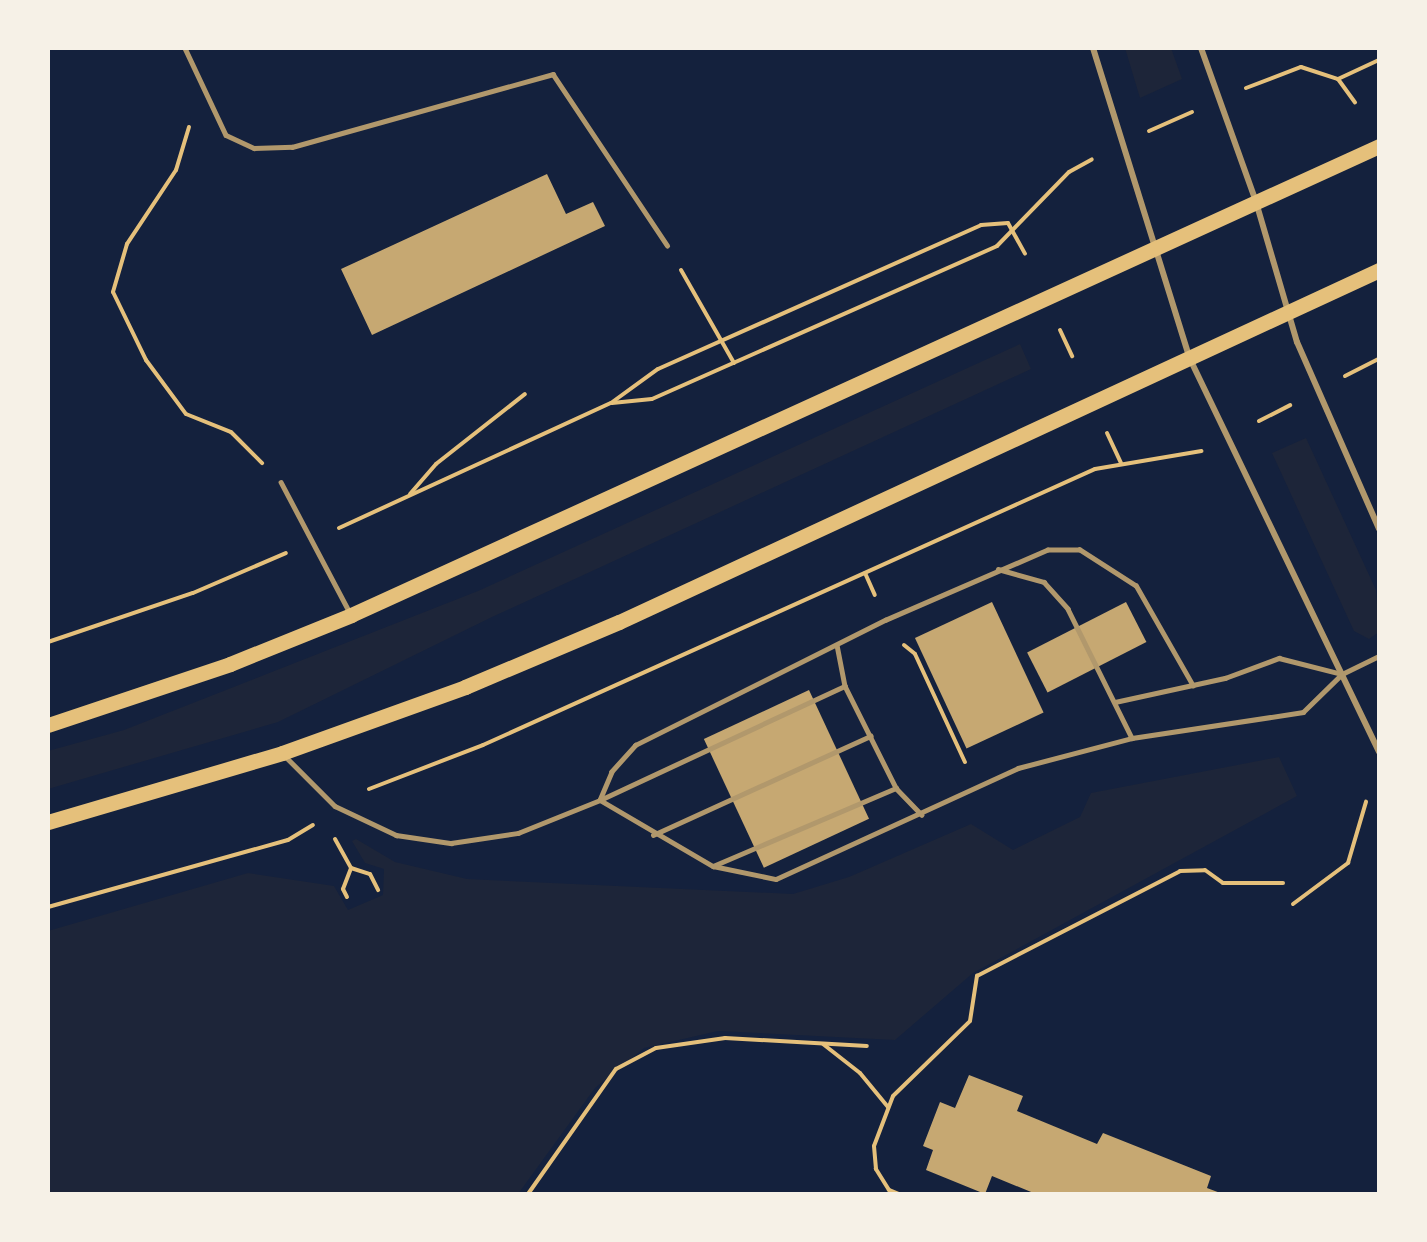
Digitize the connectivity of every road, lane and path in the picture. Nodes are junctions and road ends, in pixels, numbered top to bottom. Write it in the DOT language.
graph roads {
  1 [pos="185,48"];
  2 [pos="1093,48"];
  3 [pos="1201,48"];
  4 [pos="1379,60"];
  5 [pos="1338,79"];
  6 [pos="202,89"];
  7 [pos="1242,89"];
  8 [pos="1355,102"];
  9 [pos="1196,110"];
  10 [pos="1146,133"];
  11 [pos="1379,146"];
  12 [pos="1092,159"];
  13 [pos="1256,202"];
  14 [pos="1014,229"];
  15 [pos="667,245"];
  16 [pos="1154,249"];
  17 [pos="1025,254"];
  18 [pos="1379,270"];
  19 [pos="1287,312"];
  20 [pos="1056,322"];
  21 [pos="722,340"];
  22 [pos="1072,356"];
  23 [pos="1190,359"];
  24 [pos="1379,359"];
  25 [pos="734,363"];
  26 [pos="1341,378"];
  27 [pos="525,394"];
  28 [pos="1290,405"];
  29 [pos="1259,421"];
  30 [pos="1105,428"];
  31 [pos="1206,449"];
  32 [pos="1121,463"];
  33 [pos="281,482"];
  34 [pos="408,496"];
  35 [pos="1379,529"];
  36 [pos="997,569"];
  37 [pos="865,573"];
  38 [pos="874,591"];
  39 [pos="351,615"];
  40 [pos="886,620"];
  41 [pos="837,645"];
  42 [pos="921,652"];
  43 [pos="915,654"];
  44 [pos="1379,656"];
  45 [pos="1342,674"];
  46 [pos="1192,686"];
  47 [pos="846,687"];
  48 [pos="1115,702"];
  49 [pos="48,725"];
  50 [pos="870,736"];
  51 [pos="1132,738"];
  52 [pos="1379,752"];
  53 [pos="282,753"];
  54 [pos="978,786"];
  55 [pos="896,788"];
  56 [pos="600,800"];
  57 [pos="1366,802"];
  58 [pos="335,806"];
  59 [pos="922,815"];
  60 [pos="48,822"];
  61 [pos="652,835"];
  62 [pos="337,842"];
  63 [pos="713,867"];
  64 [pos="351,868"];
  65 [pos="1283,883"];
  66 [pos="378,890"];
  67 [pos="347,897"];
  68 [pos="1293,904"];
  69 [pos="48,907"];
  70 [pos="822,1043"];
  71 [pos="867,1046"];
  72 [pos="889,1108"];
  73 [pos="889,1192"];
  74 [pos="528,1194"];
  75 [pos="899,1194"];
  1 -- 6 [label="lane"];
  2 -- 16 [label="street"];
  3 -- 13 [label="street"];
  4 -- 5 [label="path"];
  5 -- 7 [label="path"];
  5 -- 8 [label="path"];
  6 -- 15 [label="lane"];
  6 -- 33 [label="path"];
  9 -- 10 [label="path"];
  11 -- 13 [label="main road"];
  12 -- 14 [label="path"];
  13 -- 16 [label="main road"];
  13 -- 19 [label="street"];
  14 -- 17 [label="path"];
  14 -- 21 [label="path"];
  14 -- 25 [label="path"];
  15 -- 21 [label="path"];
  16 -- 23 [label="street"];
  16 -- 39 [label="main road"];
  18 -- 19 [label="main road"];
  19 -- 23 [label="main road"];
  19 -- 35 [label="street"];
  20 -- 22 [label="path"];
  21 -- 25 [label="path"];
  21 -- 25 [label="path"];
  23 -- 45 [label="street"];
  23 -- 53 [label="main road"];
  24 -- 26 [label="path"];
  27 -- 34 [label="path"];
  28 -- 29 [label="path"];
  30 -- 32 [label="path"];
  31 -- 32 [label="path"];
  32 -- 37 [label="path"];
  33 -- 39 [label="lane"];
  36 -- 40 [label="lane"];
  36 -- 46 [label="lane"];
  36 -- 48 [label="lane"];
  37 -- 38 [label="path"];
  37 -- 58 [label="path"];
  39 -- 49 [label="main road"];
  40 -- 41 [label="lane"];
  40 -- 43 [label="path"];
  41 -- 47 [label="lane"];
  41 -- 56 [label="lane"];
  42 -- 43 [label="path"];
  43 -- 54 [label="path"];
  44 -- 45 [label="lane"];
  45 -- 46 [label="lane"];
  45 -- 51 [label="lane"];
  45 -- 52 [label="street"];
  46 -- 48 [label="lane"];
  47 -- 50 [label="lane"];
  47 -- 56 [label="lane"];
  48 -- 51 [label="lane"];
  50 -- 55 [label="lane"];
  50 -- 61 [label="lane"];
  51 -- 54 [label="lane"];
  53 -- 58 [label="lane"];
  53 -- 60 [label="main road"];
  54 -- 59 [label="lane"];
  55 -- 59 [label="lane"];
  55 -- 63 [label="lane"];
  56 -- 58 [label="lane"];
  56 -- 61 [label="lane"];
  57 -- 68 [label="path"];
  58 -- 69 [label="path"];
  59 -- 63 [label="lane"];
  61 -- 63 [label="lane"];
  62 -- 64 [label="path"];
  64 -- 66 [label="path"];
  64 -- 67 [label="path"];
  65 -- 72 [label="path"];
  70 -- 71 [label="path"];
  70 -- 72 [label="path"];
  70 -- 74 [label="path"];
  72 -- 73 [label="path"];
  73 -- 75 [label="path"];
}
